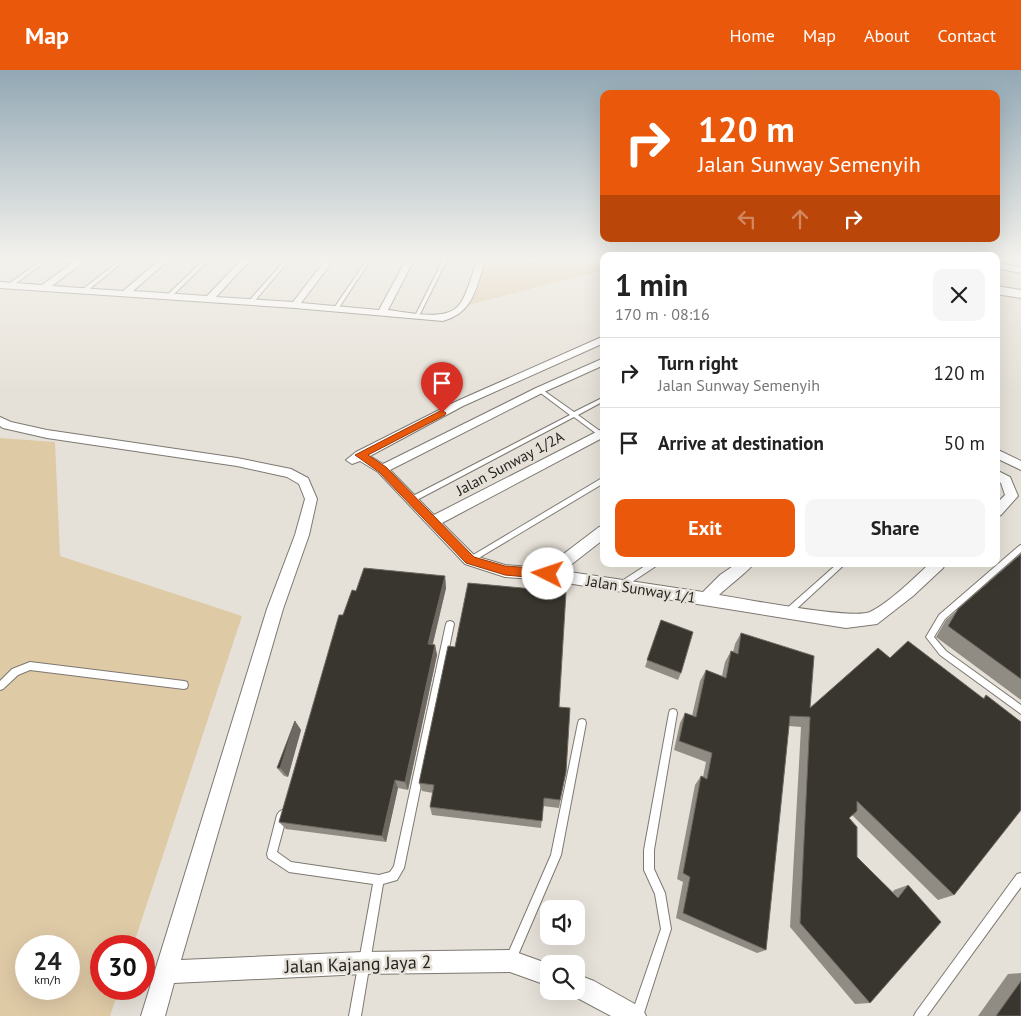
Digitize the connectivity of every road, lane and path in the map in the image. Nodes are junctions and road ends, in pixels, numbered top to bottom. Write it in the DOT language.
graph roads {
  1 [pos="241,302"];
  2 [pos="297,302"];
  3 [pos="340,302"];
  4 [pos="388,302"];
  5 [pos="424,302"];
  6 [pos="465,302"];
  7 [pos="250,303"];
  8 [pos="295,305"];
  9 [pos="336,308"];
  10 [pos="382,313"];
  11 [pos="417,316"];
  12 [pos="600,341"];
  13 [pos="600,363"];
  14 [pos="540,390"];
  15 [pos="600,401"];
  16 [pos="574,415"];
  17 [pos="0,421"];
  18 [pos="600,432"];
  19 [pos="600,436"];
  20 [pos="374,447"];
  21 [pos="1000,455"];
  22 [pos="1021,466"];
  23 [pos="382,469"];
  24 [pos="1001,477"];
  25 [pos="600,482"];
  26 [pos="411,500"];
  27 [pos="1000,508"];
  28 [pos="432,522"];
  29 [pos="600,534"];
  30 [pos="1021,548"];
  31 [pos="470,560"];
  32 [pos="1000,566"];
  33 [pos="648,567"];
  34 [pos="742,567"];
  35 [pos="838,567"];
  36 [pos="935,567"];
  37 [pos="999,567"];
  38 [pos="548,574"];
  39 [pos="620,586"];
  40 [pos="706,598"];
  41 [pos="788,612"];
  42 [pos="450,624"];
  43 [pos="184,685"];
  44 [pos="0,686"];
  45 [pos="1021,710"];
  46 [pos="673,713"];
  47 [pos="582,723"];
  48 [pos="284,807"];
  49 [pos="1021,878"];
  50 [pos="379,880"];
  51 [pos="1017,891"];
  52 [pos="510,961"];
  53 [pos="363,963"];
  54 [pos="165,972"];
  55 [pos="540,972"];
  56 [pos="585,988"];
  57 [pos="153,1016"];
  58 [pos="355,1016"];
  59 [pos="636,1016"];
  60 [pos="920,1016"];
  1 -- 7 [label="street"];
  2 -- 8 [label="street"];
  3 -- 9 [label="lane"];
  4 -- 10 [label="street"];
  5 -- 11 [label="lane"];
  6 -- 11 [label="street"];
  7 -- 8 [label="street"];
  8 -- 9 [label="street"];
  9 -- 10 [label="street"];
  10 -- 11 [label="street"];
  12 -- 20 [label="street"];
  13 -- 14 [label="street"];
  14 -- 16 [label="lane"];
  14 -- 23 [label="street"];
  15 -- 16 [label="lane"];
  16 -- 18 [label="lane"];
  16 -- 26 [label="lane"];
  17 -- 54 [label="street"];
  19 -- 28 [label="street, Jalan Sunway 1/2A"];
  20 -- 23 [label="street"];
  20 -- 23 [label="street, Jalan Sunway 1/1"];
  21 -- 22 [label="street"];
  23 -- 26 [label="street, Jalan Sunway 1/1"];
  24 -- 27 [label="street"];
  25 -- 31 [label="lane"];
  26 -- 28 [label="street, Jalan Sunway 1/1"];
  28 -- 31 [label="street, Jalan Sunway 1/1"];
  29 -- 38 [label="street"];
  30 -- 32 [label="lane"];
  31 -- 38 [label="street, Jalan Sunway 1/1"];
  33 -- 39 [label="lane"];
  34 -- 40 [label="street"];
  35 -- 41 [label="lane"];
  36 -- 41 [label="street, Jalan Sunway 1/1"];
  37 -- 45 [label="lane"];
  38 -- 39 [label="street, Jalan Sunway 1/1"];
  39 -- 40 [label="street, Jalan Sunway 1/1"];
  40 -- 41 [label="street, Jalan Sunway 1/1"];
  42 -- 50 [label="lane"];
  43 -- 44 [label="lane"];
  46 -- 59 [label="lane"];
  47 -- 52 [label="lane"];
  48 -- 50 [label="lane"];
  49 -- 51 [label="lane"];
  50 -- 53 [label="lane"];
  51 -- 60 [label="lane"];
  52 -- 53 [label="street, Jalan Kajang Jaya 2"];
  52 -- 55 [label="street, Jalan Kajang Jaya 2"];
  53 -- 54 [label="street, Jalan Kajang Jaya 2"];
  53 -- 58 [label="lane"];
  54 -- 57 [label="street"];
  56 -- 59 [label="street"];
}
